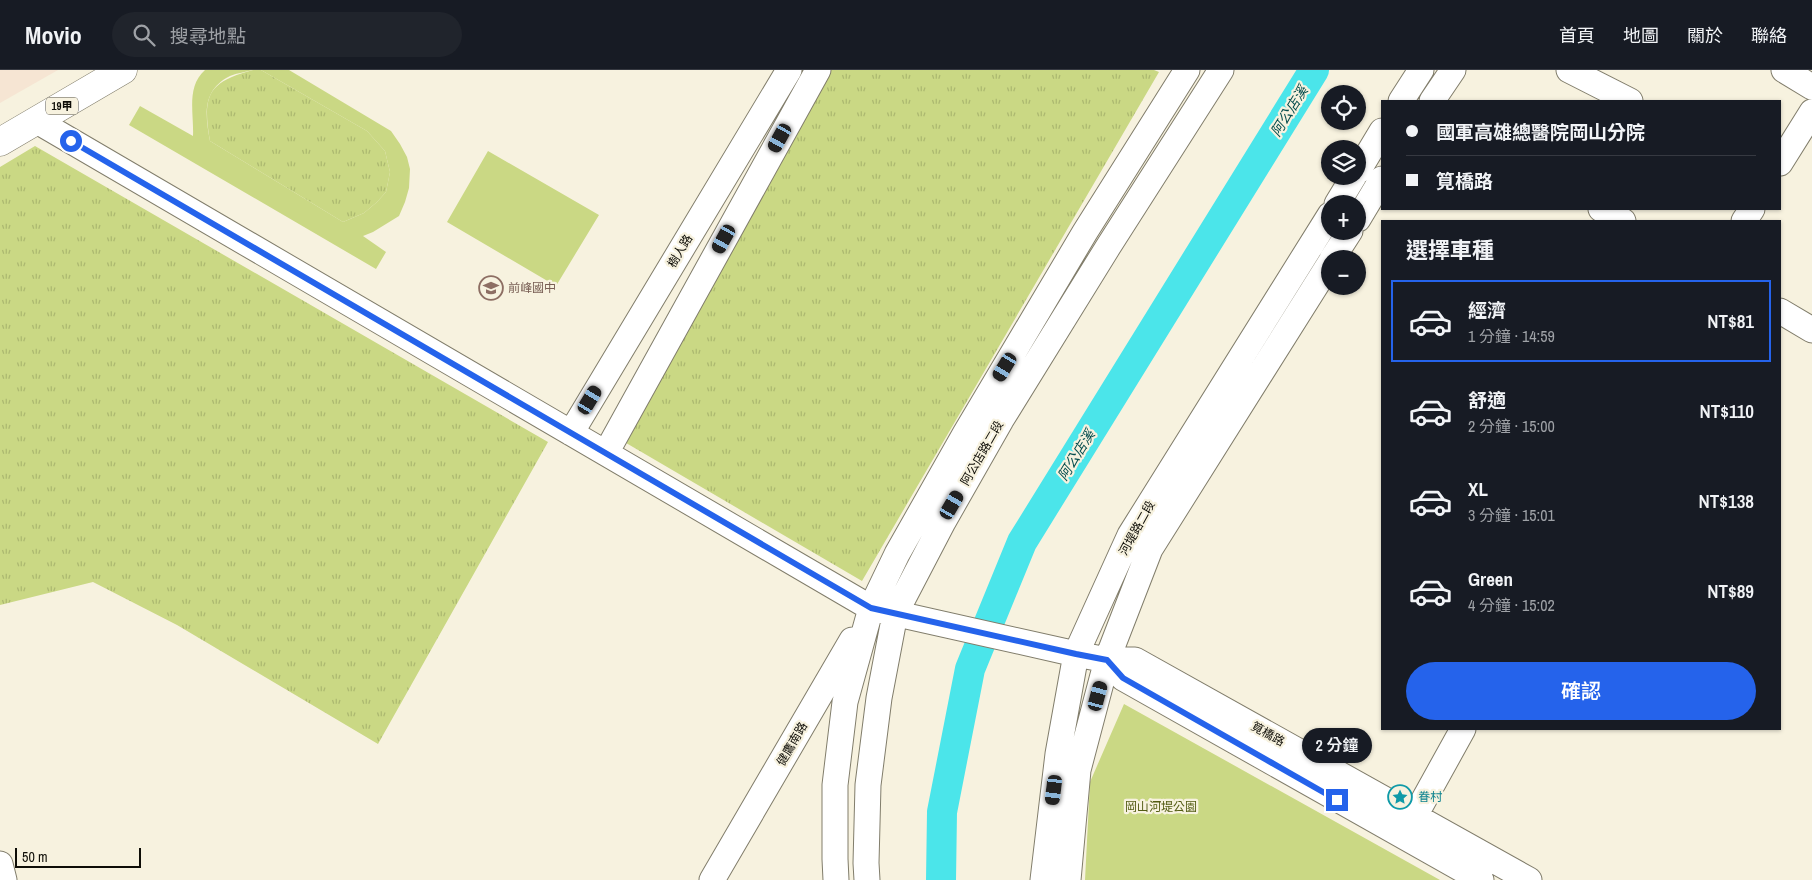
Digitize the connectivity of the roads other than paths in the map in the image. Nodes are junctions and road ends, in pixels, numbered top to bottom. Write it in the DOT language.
graph roads {
  1 [pos="123,70"];
  2 [pos="789,70"];
  3 [pos="818,70"];
  4 [pos="1221,70"];
  5 [pos="1421,70"];
  6 [pos="1453,70"];
  7 [pos="1569,70"];
  8 [pos="1784,70"];
  9 [pos="1183,77"];
  10 [pos="1812,87"];
  11 [pos="1406,99"];
  12 [pos="1202,100"];
  13 [pos="1433,100"];
  14 [pos="1628,100"];
  15 [pos="1812,112"];
  16 [pos="37,121"];
  17 [pos="1381,133"];
  18 [pos="0,142"];
  19 [pos="1366,158"];
  20 [pos="1781,161"];
  21 [pos="1381,181"];
  22 [pos="716,191"];
  23 [pos="1366,206"];
  24 [pos="742,207"];
  25 [pos="1603,210"];
  26 [pos="1621,220"];
  27 [pos="1321,229"];
  28 [pos="1085,232"];
  29 [pos="1108,247"];
  30 [pos="1321,276"];
  31 [pos="1781,312"];
  32 [pos="1812,330"];
  33 [pos="570,432"];
  34 [pos="606,453"];
  35 [pos="871,608"];
  36 [pos="895,614"];
  37 [pos="1076,654"];
  38 [pos="1107,660"];
  39 [pos="1462,730"];
  40 [pos="1409,827"];
  41 [pos="0,864"];
  42 [pos="4,880"];
  43 [pos="712,880"];
  44 [pos="836,880"];
  45 [pos="867,880"];
  46 [pos="1043,880"];
  47 [pos="1068,880"];
  48 [pos="1481,880"];
  49 [pos="1529,880"];
  1 -- 16 [label="main road, 19甲"];
  2 -- 22 [label="street, 樹人路"];
  3 -- 24 [label="street"];
  4 -- 12 [label="street, 阿公店路二段"];
  5 -- 11 [label="street"];
  6 -- 13 [label="street"];
  7 -- 14 [label="street"];
  8 -- 10 [label="street"];
  9 -- 12 [label="street"];
  9 -- 28 [label="street, 阿公店路二段"];
  12 -- 29 [label="street, 阿公店路二段"];
  15 -- 20 [label="street"];
  16 -- 18 [label="main road, 19甲"];
  16 -- 33 [label="street"];
  17 -- 19 [label="street"];
  21 -- 23 [label="street"];
  22 -- 24 [label="street"];
  22 -- 33 [label="street, 樹人路"];
  24 -- 34 [label="street"];
  25 -- 26 [label="street"];
  27 -- 37 [label="street, 河堤路二段"];
  28 -- 29 [label="street"];
  28 -- 35 [label="street, 阿公店路二段"];
  29 -- 36 [label="street, 阿公店路二段"];
  30 -- 38 [label="street, 河堤路二段"];
  31 -- 32 [label="street"];
  33 -- 34 [label="street"];
  34 -- 35 [label="street"];
  35 -- 36 [label="street"];
  35 -- 43 [label="street, 健鷹南路"];
  35 -- 44 [label="street, 阿公店路二段"];
  36 -- 37 [label="street"];
  36 -- 45 [label="street, 阿公店路二段"];
  37 -- 38 [label="street"];
  37 -- 46 [label="street, 河堤路二段"];
  38 -- 40 [label="street, 筧橋路"];
  38 -- 47 [label="street, 河堤路二段"];
  39 -- 40 [label="street"];
  40 -- 48 [label="street, 筧橋路"];
  40 -- 49 [label="street, 筧橋路"];
  41 -- 42 [label="street"];
}
